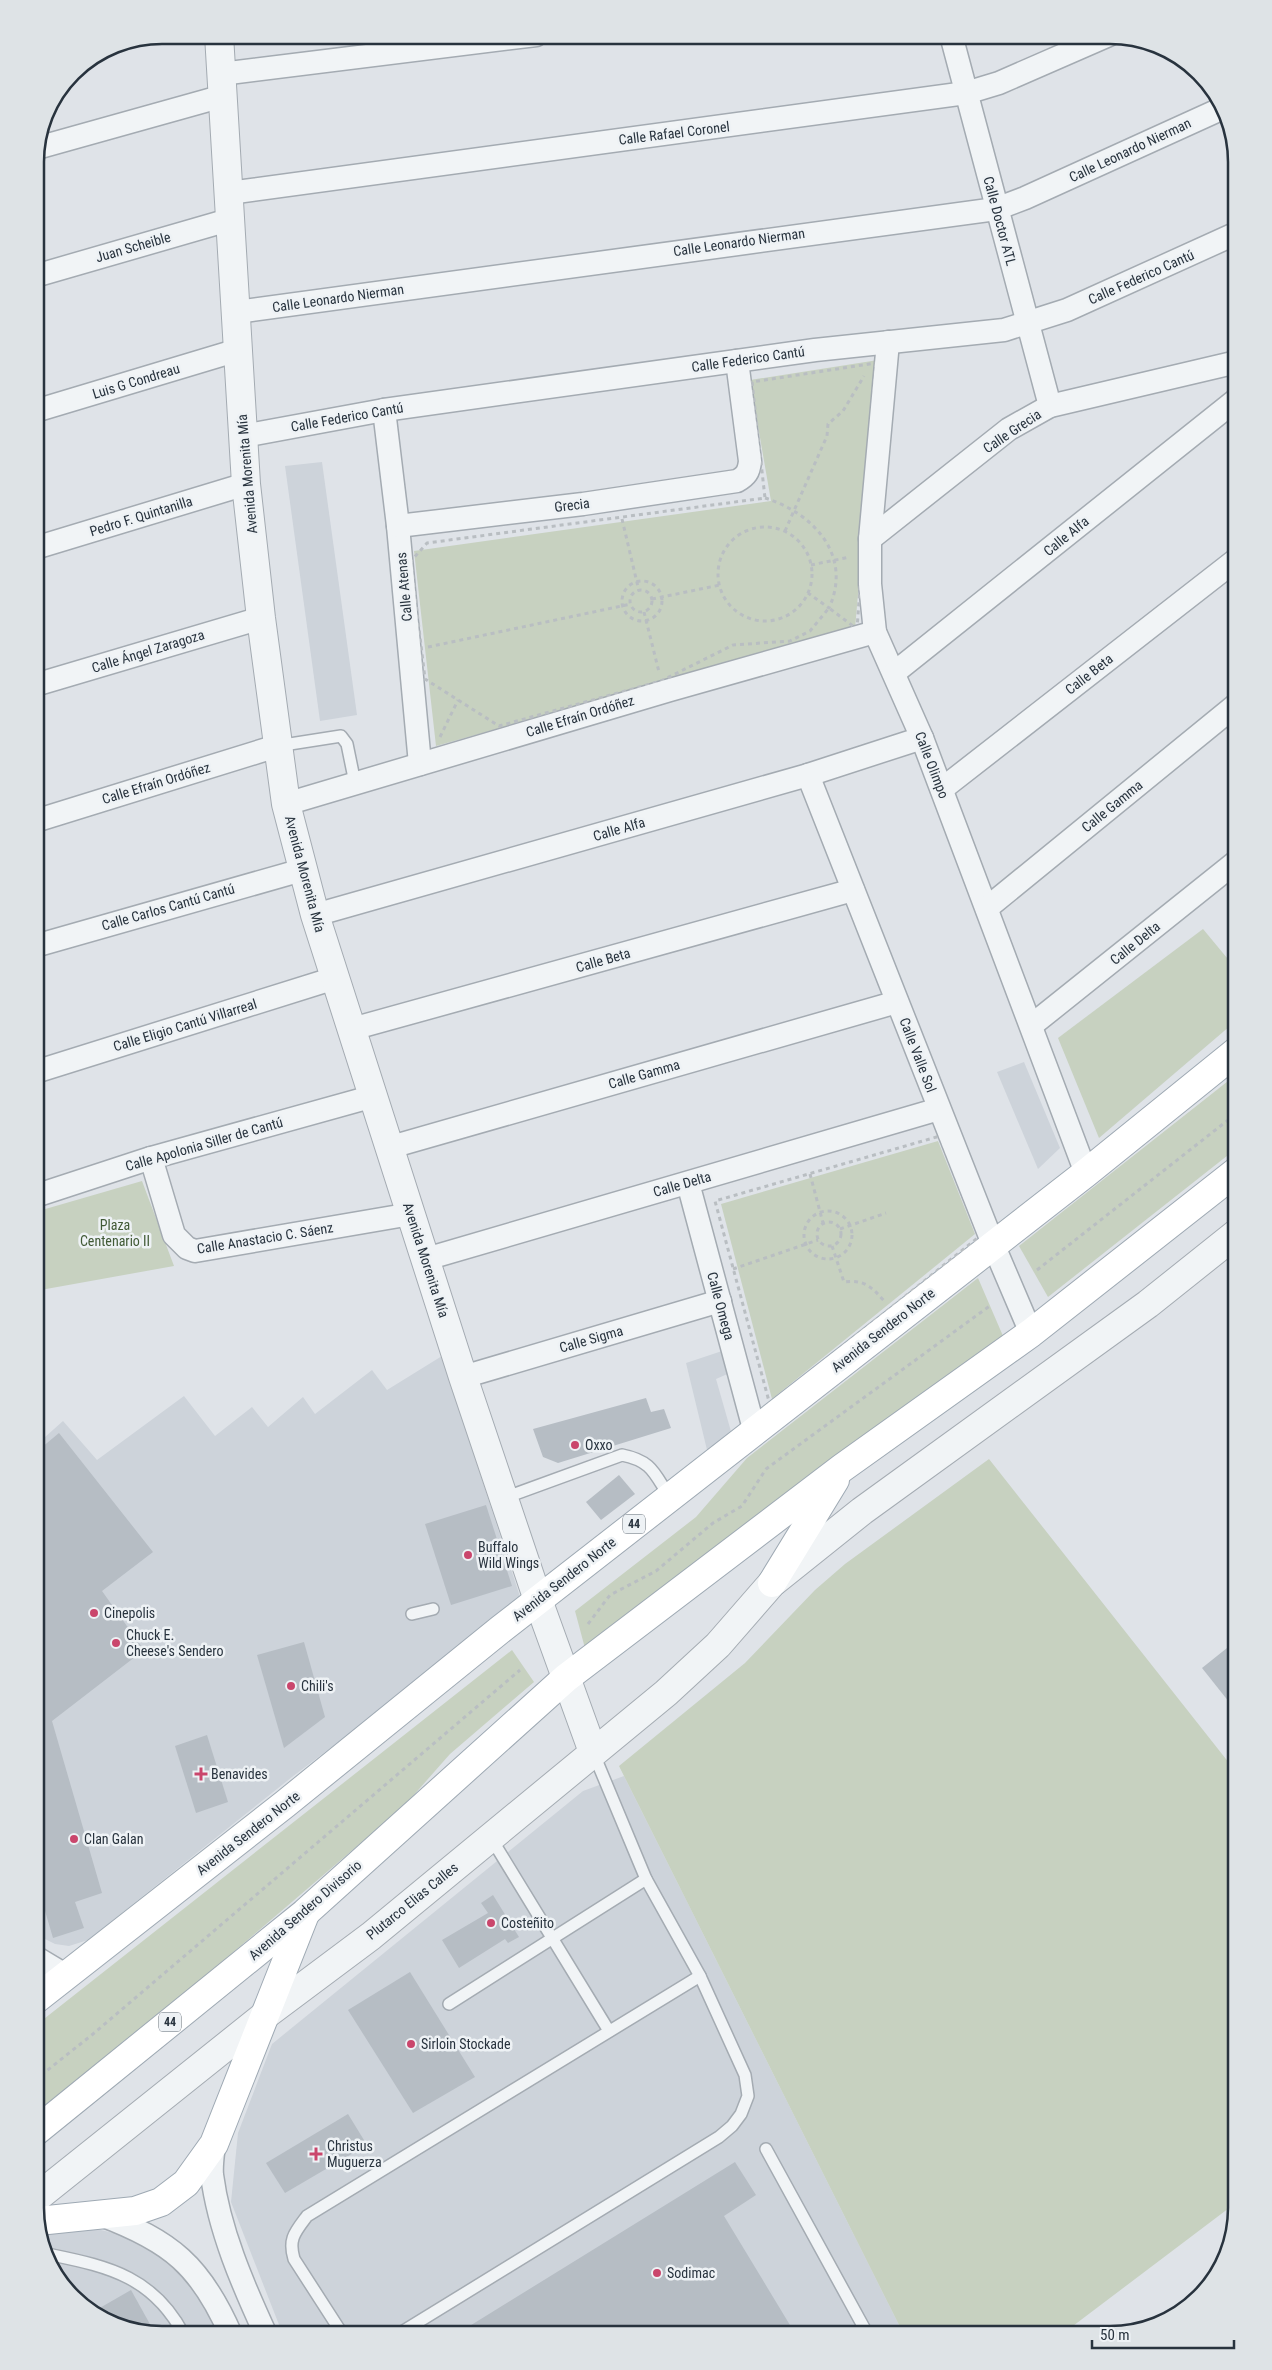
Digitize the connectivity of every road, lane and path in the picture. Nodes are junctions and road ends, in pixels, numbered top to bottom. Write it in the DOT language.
graph roads {
  1 [pos="220,44"];
  2 [pos="479,44"];
  3 [pos="953,44"];
  4 [pos="1089,44"];
  5 [pos="222,85"];
  6 [pos="966,93"];
  7 [pos="1216,111"];
  8 [pos="45,145"];
  9 [pos="230,206"];
  10 [pos="996,208"];
  11 [pos="1228,237"];
  12 [pos="44,273"];
  13 [pos="237,312"];
  14 [pos="1027,323"];
  15 [pos="888,342"];
  16 [pos="238,350"];
  17 [pos="737,361"];
  18 [pos="876,362"];
  19 [pos="1228,364"];
  20 [pos="1050,406"];
  21 [pos="1228,406"];
  22 [pos="44,408"];
  23 [pos="384,410"];
  24 [pos="243,436"];
  25 [pos="246,484"];
  26 [pos="765,498"];
  27 [pos="794,511"];
  28 [pos="621,517"];
  29 [pos="398,526"];
  30 [pos="785,531"];
  31 [pos="44,545"];
  32 [pos="866,547"];
  33 [pos="834,560"];
  34 [pos="811,565"];
  35 [pos="1228,566"];
  36 [pos="636,582"];
  37 [pos="720,585"];
  38 [pos="639,591"];
  39 [pos="808,593"];
  40 [pos="661,597"];
  41 [pos="652,599"];
  42 [pos="631,604"];
  43 [pos="622,606"];
  44 [pos="829,608"];
  45 [pos="644,612"];
  46 [pos="261,618"];
  47 [pos="646,620"];
  48 [pos="875,632"];
  49 [pos="422,649"];
  50 [pos="894,673"];
  51 [pos="661,681"];
  52 [pos="44,682"];
  53 [pos="458,700"];
  54 [pos="1228,711"];
  55 [pos="439,738"];
  56 [pos="922,738"];
  57 [pos="277,746"];
  58 [pos="420,764"];
  59 [pos="808,775"];
  60 [pos="356,783"];
  61 [pos="942,789"];
  62 [pos="286,804"];
  63 [pos="44,818"];
  64 [pos="1228,868"];
  65 [pos="302,870"];
  66 [pos="853,890"];
  67 [pos="987,908"];
  68 [pos="315,915"];
  69 [pos="44,943"];
  70 [pos="335,978"];
  71 [pos="897,1002"];
  72 [pos="1032,1025"];
  73 [pos="352,1029"];
  74 [pos="1228,1058"];
  75 [pos="44,1069"];
  76 [pos="374,1096"];
  77 [pos="939,1109"];
  78 [pos="1228,1120"];
  79 [pos="391,1147"];
  80 [pos="151,1158"];
  81 [pos="1086,1172"];
  82 [pos="810,1174"];
  83 [pos="1228,1178"];
  84 [pos="688,1183"];
  85 [pos="44,1193"];
  86 [pos="821,1212"];
  87 [pos="886,1213"];
  88 [pos="411,1214"];
  89 [pos="823,1223"];
  90 [pos="850,1226"];
  91 [pos="840,1229"];
  92 [pos="818,1240"];
  93 [pos="1228,1240"];
  94 [pos="806,1243"];
  95 [pos="993,1244"];
  96 [pos="832,1246"];
  97 [pos="426,1258"];
  98 [pos="835,1258"];
  99 [pos="733,1269"];
  100 [pos="1037,1270"];
  101 [pos="720,1301"];
  102 [pos="991,1305"];
  103 [pos="891,1308"];
  104 [pos="1031,1333"];
  105 [pos="463,1377"];
  106 [pos="754,1429"];
  107 [pos="842,1468"];
  108 [pos="669,1496"];
  109 [pos="504,1498"];
  110 [pos="772,1583"];
  111 [pos="538,1600"];
  112 [pos="434,1610"];
  113 [pos="412,1614"];
  114 [pos="588,1624"];
  115 [pos="520,1670"];
  116 [pos="566,1678"];
  117 [pos="594,1752"];
  118 [pos="491,1838"];
  119 [pos="646,1879"];
  120 [pos="305,1913"];
  121 [pos="552,1938"];
  122 [pos="44,1963"];
  123 [pos="65,1976"];
  124 [pos="700,1976"];
  125 [pos="44,1993"];
  126 [pos="449,2004"];
  127 [pos="264,2016"];
  128 [pos="609,2031"];
  129 [pos="44,2073"];
  130 [pos="44,2125"];
  131 [pos="214,2144"];
  132 [pos="766,2148"];
  133 [pos="44,2192"];
  134 [pos="100,2215"];
  135 [pos="45,2220"];
  136 [pos="54,2256"];
  137 [pos="180,2326"];
  138 [pos="226,2326"];
  139 [pos="262,2326"];
  140 [pos="336,2326"];
  141 [pos="410,2326"];
  142 [pos="863,2326"];
  1 -- 5 [label="street, Avenida Morenita Mía"];
  2 -- 5 [label="street"];
  3 -- 6 [label="street, Calle Doctor ATL"];
  4 -- 6 [label="street, Calle Rafael Coronel"];
  5 -- 8 [label="street"];
  5 -- 9 [label="street, Avenida Morenita Mía"];
  6 -- 9 [label="street, Calle Rafael Coronel"];
  6 -- 10 [label="street, Calle Doctor ATL"];
  7 -- 10 [label="street, Calle Leonardo Nierman"];
  9 -- 12 [label="street, Juan Scheible"];
  9 -- 13 [label="street, Avenida Morenita Mía"];
  10 -- 13 [label="street, Calle Leonardo Nierman"];
  10 -- 14 [label="street, Calle Doctor ATL"];
  11 -- 14 [label="street, Calle Federico Cantú"];
  13 -- 16 [label="street, Avenida Morenita Mía"];
  14 -- 15 [label="street, Calle Federico Cantú"];
  14 -- 20 [label="street, Calle Doctor ATL"];
  15 -- 17 [label="street, Calle Federico Cantú"];
  15 -- 32 [label="street, Calle Olimpo"];
  16 -- 22 [label="street, Luis G Condreau"];
  16 -- 24 [label="street, Avenida Morenita Mía"];
  17 -- 23 [label="street, Calle Federico Cantú"];
  17 -- 29 [label="street, Grecia"];
  18 -- 26 [label="path"];
  18 -- 27 [label="path"];
  18 -- 32 [label="path"];
  19 -- 20 [label="street, Calle Grecia"];
  20 -- 32 [label="street, Calle Grecia"];
  21 -- 50 [label="street, Calle Alfa"];
  23 -- 24 [label="street, Calle Federico Cantú"];
  23 -- 29 [label="street, Calle Atenas"];
  24 -- 25 [label="street, Avenida Morenita Mía"];
  25 -- 31 [label="street, Pedro F. Quintanilla"];
  25 -- 46 [label="street, Avenida Morenita Mía"];
  26 -- 27 [label="path"];
  26 -- 28 [label="path"];
  27 -- 30 [label="path"];
  27 -- 33 [label="path"];
  28 -- 36 [label="path"];
  28 -- 49 [label="path"];
  29 -- 58 [label="street, Calle Atenas"];
  30 -- 34 [label="path"];
  30 -- 37 [label="path"];
  32 -- 33 [label="path"];
  32 -- 44 [label="path"];
  32 -- 48 [label="street, Calle Olimpo"];
  33 -- 34 [label="path"];
  33 -- 44 [label="path"];
  34 -- 39 [label="path"];
  35 -- 61 [label="street, Calle Beta"];
  36 -- 38 [label="path"];
  36 -- 40 [label="path"];
  36 -- 43 [label="path"];
  37 -- 39 [label="path"];
  37 -- 40 [label="path"];
  38 -- 41 [label="path"];
  38 -- 42 [label="path"];
  39 -- 44 [label="path"];
  40 -- 41 [label="path"];
  40 -- 47 [label="path"];
  41 -- 45 [label="path"];
  42 -- 43 [label="path"];
  42 -- 45 [label="path"];
  43 -- 47 [label="path"];
  43 -- 49 [label="path"];
  44 -- 51 [label="path"];
  45 -- 47 [label="path"];
  46 -- 52 [label="street, Calle Ángel Zaragoza"];
  46 -- 57 [label="street, Avenida Morenita Mía"];
  47 -- 51 [label="path"];
  48 -- 50 [label="street, Calle Olimpo"];
  48 -- 58 [label="street, Calle Efraín Ordóñez"];
  49 -- 53 [label="path"];
  50 -- 56 [label="street, Calle Olimpo"];
  51 -- 53 [label="path"];
  53 -- 55 [label="path"];
  54 -- 67 [label="street, Calle Gamma"];
  56 -- 59 [label="street, Calle Alfa"];
  56 -- 61 [label="street, Calle Olimpo"];
  57 -- 60 [label="lane"];
  57 -- 62 [label="street, Avenida Morenita Mía"];
  57 -- 63 [label="street, Calle Efraín Ordóñez"];
  58 -- 60 [label="street, Calle Efraín Ordóñez"];
  59 -- 66 [label="street, Calle Valle Sol"];
  59 -- 68 [label="street, Calle Alfa"];
  60 -- 62 [label="street, Calle Efraín Ordóñez"];
  61 -- 67 [label="street, Calle Olimpo"];
  62 -- 65 [label="street, Avenida Morenita Mía"];
  64 -- 72 [label="street, Calle Delta"];
  65 -- 68 [label="street, Avenida Morenita Mía"];
  65 -- 69 [label="street, Calle Carlos Cantú Cantú"];
  66 -- 71 [label="street, Calle Valle Sol"];
  66 -- 73 [label="street, Calle Beta"];
  67 -- 72 [label="street, Calle Olimpo"];
  68 -- 70 [label="street, Avenida Morenita Mía"];
  70 -- 73 [label="street, Avenida Morenita Mía"];
  70 -- 75 [label="street, Calle Eligio Cantú Villarreal"];
  71 -- 77 [label="street, Calle Valle Sol"];
  71 -- 79 [label="street, Calle Gamma"];
  72 -- 81 [label="street, Calle Olimpo"];
  73 -- 76 [label="street, Avenida Morenita Mía"];
  74 -- 81 [label="main road, Avenida Sendero Norte / 44"];
  76 -- 79 [label="street, Avenida Morenita Mía"];
  76 -- 80 [label="street, Calle Apolonia Siller de Cantú"];
  77 -- 84 [label="street, Calle Delta"];
  77 -- 95 [label="street, Calle Valle Sol"];
  78 -- 100 [label="path"];
  79 -- 88 [label="street, Avenida Morenita Mía"];
  80 -- 85 [label="street, Calle Apolonia Siller de Cantú"];
  80 -- 88 [label="street, Calle Anastacio C. Sáenz"];
  81 -- 95 [label="main road, Avenida Sendero Norte / 44"];
  82 -- 86 [label="path"];
  82 -- 99 [label="path"];
  82 -- 103 [label="path"];
  83 -- 104 [label="main road, 44"];
  84 -- 97 [label="street, Calle Delta"];
  84 -- 101 [label="street, Calle Omega"];
  86 -- 89 [label="path"];
  86 -- 90 [label="path"];
  86 -- 94 [label="path"];
  87 -- 90 [label="path"];
  88 -- 97 [label="street, Avenida Morenita Mía"];
  89 -- 91 [label="path"];
  89 -- 92 [label="path"];
  90 -- 91 [label="path"];
  90 -- 98 [label="path"];
  91 -- 96 [label="path"];
  92 -- 94 [label="path"];
  92 -- 96 [label="path"];
  93 -- 110 [label="street"];
  94 -- 98 [label="path"];
  94 -- 99 [label="path"];
  95 -- 104 [label="street, Calle Valle Sol"];
  95 -- 106 [label="main road, Avenida Sendero Norte / 44"];
  96 -- 98 [label="path"];
  97 -- 105 [label="street, Avenida Morenita Mía"];
  98 -- 103 [label="path"];
  99 -- 103 [label="path"];
  101 -- 105 [label="street, Calle Sigma"];
  101 -- 106 [label="street, Calle Omega"];
  102 -- 114 [label="path"];
  104 -- 107 [label="main road, 44"];
  105 -- 109 [label="street, Avenida Morenita Mía"];
  106 -- 108 [label="main road, Avenida Sendero Norte / 44"];
  107 -- 110 [label="main road"];
  107 -- 116 [label="main road, 44"];
  108 -- 109 [label="lane"];
  108 -- 111 [label="main road, Avenida Sendero Norte / 44"];
  109 -- 111 [label="street, Avenida Morenita Mía"];
  110 -- 117 [label="street, Plutarco Elias Calles"];
  111 -- 116 [label="street, Avenida Morenita Mía"];
  111 -- 123 [label="main road, Avenida Sendero Norte / 44"];
  112 -- 113 [label="lane"];
  115 -- 129 [label="path"];
  116 -- 117 [label="street, Avenida Morenita Mía"];
  116 -- 120 [label="main road, Avenida Sendero Divisorio / 44"];
  117 -- 118 [label="street, Plutarco Elias Calles"];
  117 -- 119 [label="lane"];
  118 -- 121 [label="lane"];
  118 -- 127 [label="street, Plutarco Elias Calles"];
  119 -- 121 [label="lane"];
  119 -- 124 [label="lane"];
  120 -- 127 [label="main road"];
  120 -- 130 [label="main road, Avenida Sendero Divisorio / 44"];
  121 -- 126 [label="lane"];
  121 -- 128 [label="lane"];
  122 -- 123 [label="street"];
  123 -- 125 [label="main road, Avenida Sendero Norte / 44"];
  124 -- 128 [label="lane"];
  124 -- 141 [label="lane"];
  127 -- 131 [label="main road"];
  127 -- 133 [label="street, Plutarco Elias Calles"];
  128 -- 140 [label="lane"];
  131 -- 134 [label="main road"];
  131 -- 139 [label="street"];
  132 -- 142 [label="lane"];
  134 -- 135 [label="main road"];
  134 -- 138 [label="street"];
  136 -- 137 [label="lane"];
}
